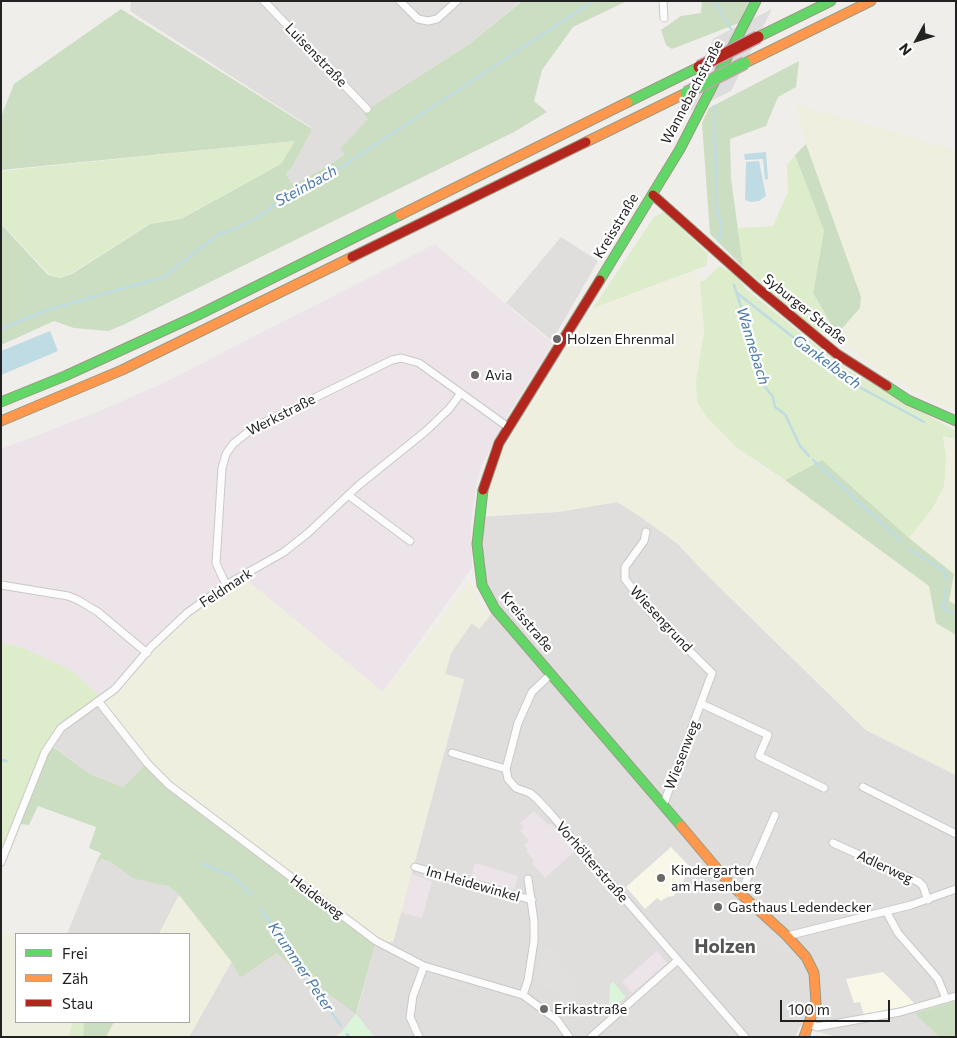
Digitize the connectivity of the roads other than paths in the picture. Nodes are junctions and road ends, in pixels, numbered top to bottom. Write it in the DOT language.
graph roads {
  1 [pos="264,1"];
  2 [pos="400,1"];
  3 [pos="457,1"];
  4 [pos="663,1"];
  5 [pos="756,1"];
  6 [pos="831,1"];
  7 [pos="871,2"];
  8 [pos="664,18"];
  9 [pos="367,109"];
  10 [pos="653,195"];
  11 [pos="461,393"];
  12 [pos="1,402"];
  13 [pos="1,421"];
  14 [pos="956,421"];
  15 [pos="508,427"];
  16 [pos="348,495"];
  17 [pos="646,532"];
  18 [pos="410,541"];
  19 [pos="1,585"];
  20 [pos="226,585"];
  21 [pos="146,653"];
  22 [pos="551,674"];
  23 [pos="99,702"];
  24 [pos="702,704"];
  25 [pos="452,753"];
  26 [pos="506,769"];
  27 [pos="863,787"];
  28 [pos="824,788"];
  29 [pos="663,806"];
  30 [pos="775,815"];
  31 [pos="956,834"];
  32 [pos="833,843"];
  33 [pos="1,862"];
  34 [pos="415,867"];
  35 [pos="528,879"];
  36 [pos="956,889"];
  37 [pos="740,895"];
  38 [pos="532,900"];
  39 [pos="928,900"];
  40 [pos="886,912"];
  41 [pos="787,936"];
  42 [pos="678,960"];
  43 [pos="424,966"];
  44 [pos="523,995"];
  45 [pos="956,996"];
  46 [pos="946,999"];
  47 [pos="810,1024"];
  48 [pos="419,1037"];
  49 [pos="569,1037"];
  50 [pos="591,1037"];
  51 [pos="745,1037"];
  52 [pos="804,1037"];
  1 -- 9 [label="street, Luisenstraße"];
  2 -- 3 [label="street"];
  4 -- 8 [label="street"];
  5 -- 10 [label="main road, Wannebachstraße"];
  6 -- 12 [label="main road, bridge"];
  7 -- 13 [label="main road, bridge"];
  10 -- 14 [label="main road, Syburger Straße"];
  10 -- 15 [label="main road, Kreisstraße"];
  11 -- 15 [label="street"];
  11 -- 16 [label="street, Feldmark"];
  11 -- 20 [label="street, Werkstraße"];
  15 -- 22 [label="main road, Kreisstraße"];
  16 -- 18 [label="street"];
  16 -- 20 [label="street, Feldmark"];
  17 -- 24 [label="street, Wiesengrund"];
  19 -- 21 [label="street"];
  20 -- 21 [label="street, Feldmark"];
  21 -- 23 [label="street, Feldmark"];
  22 -- 26 [label="street"];
  22 -- 29 [label="main road, Kreisstraße"];
  23 -- 33 [label="street, Feldmark"];
  23 -- 43 [label="street, Heideweg"];
  24 -- 28 [label="street"];
  24 -- 29 [label="street, Wiesenweg"];
  25 -- 26 [label="street"];
  26 -- 42 [label="street, Vorhölterstraße"];
  27 -- 31 [label="street"];
  29 -- 37 [label="main road, Kreisstraße"];
  30 -- 37 [label="street"];
  32 -- 39 [label="street, Adlerweg"];
  34 -- 38 [label="street, Im Heidewinkel"];
  35 -- 38 [label="street"];
  36 -- 39 [label="street"];
  37 -- 41 [label="main road, Kreisstraße"];
  38 -- 44 [label="street"];
  39 -- 40 [label="street"];
  40 -- 41 [label="street"];
  40 -- 46 [label="street"];
  41 -- 47 [label="main road, Kreisstraße"];
  42 -- 50 [label="street"];
  42 -- 51 [label="street, Vorhölterstraße"];
  43 -- 44 [label="street, Heideweg"];
  43 -- 48 [label="street"];
  44 -- 49 [label="street, Heideweg"];
  45 -- 46 [label="street"];
  46 -- 47 [label="street"];
  47 -- 52 [label="main road, Kreisstraße"];
}
